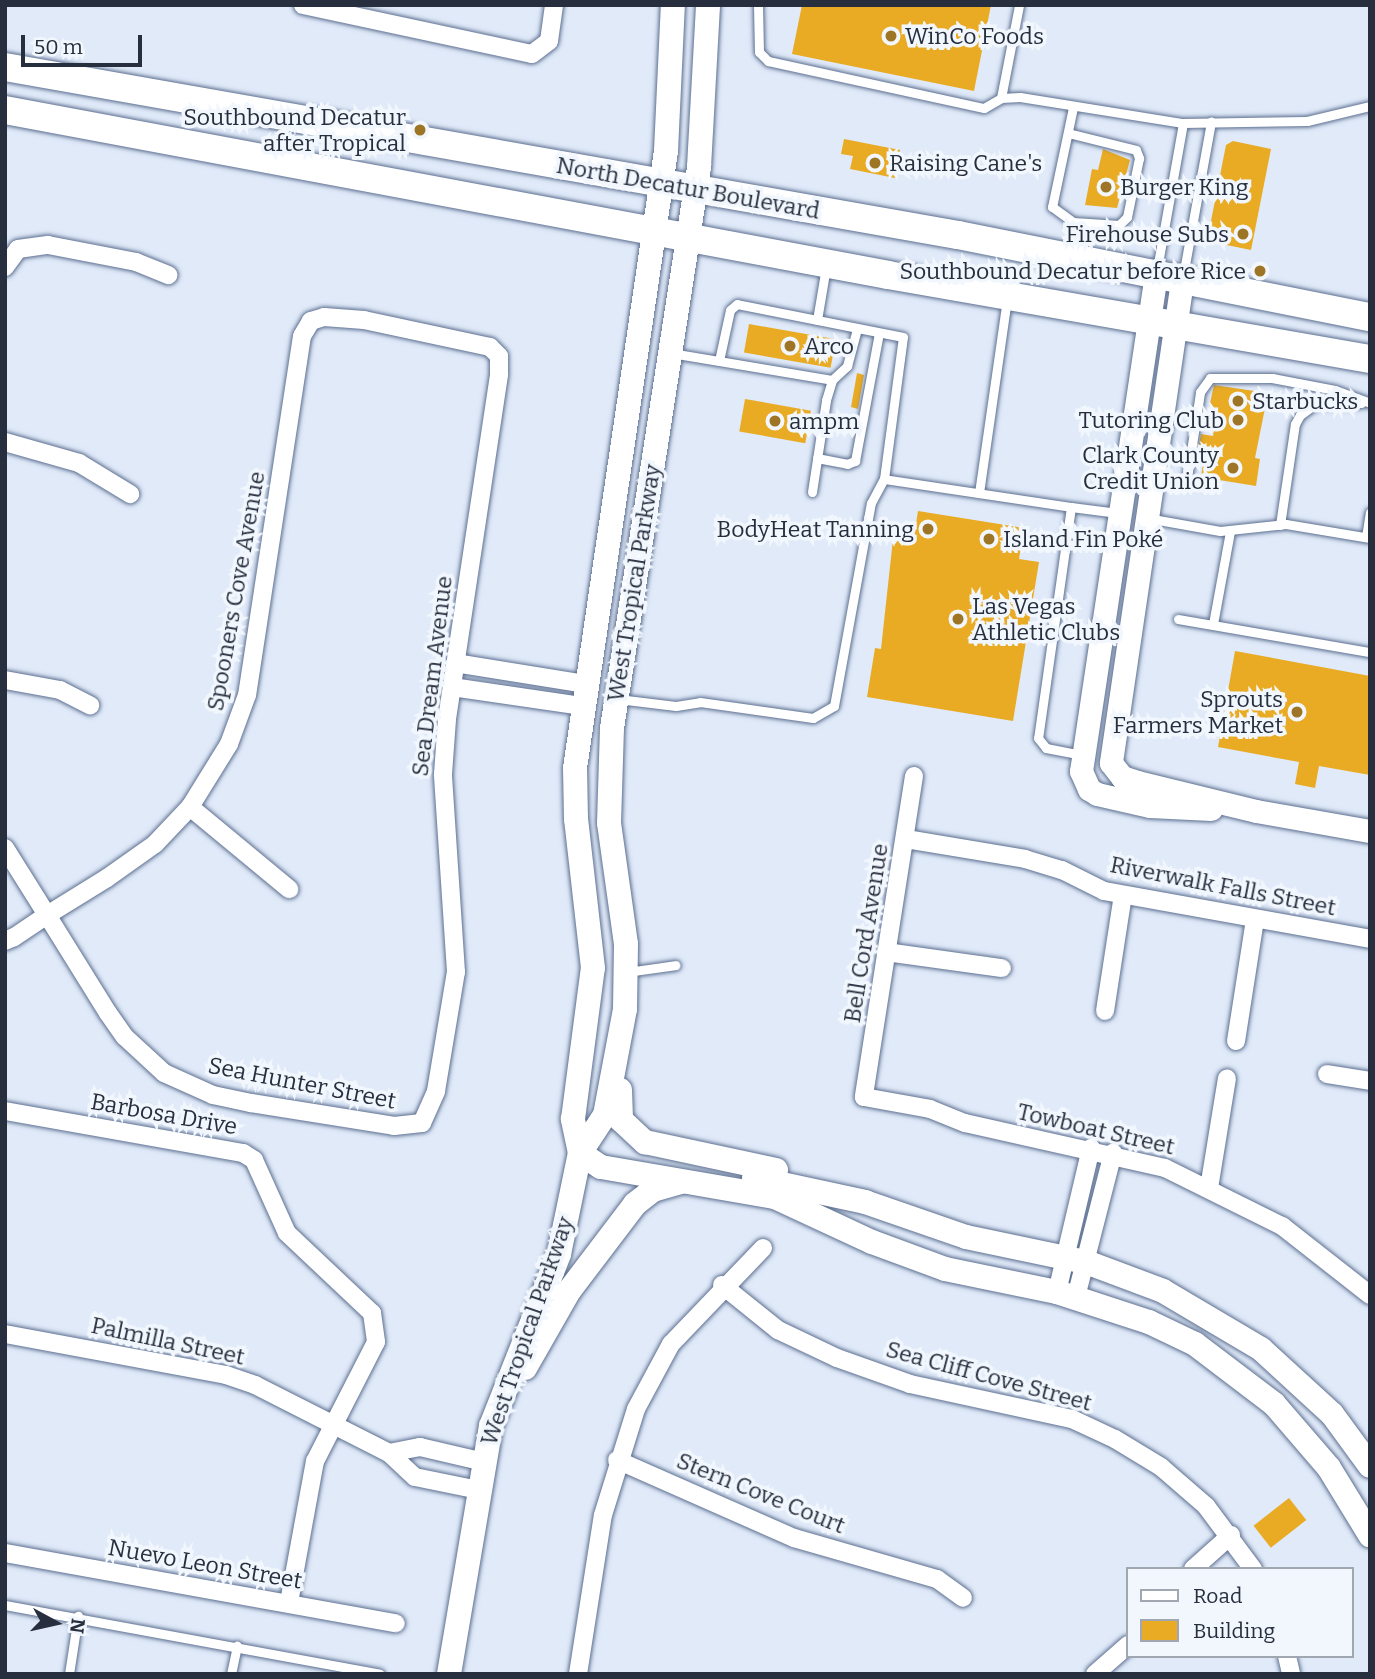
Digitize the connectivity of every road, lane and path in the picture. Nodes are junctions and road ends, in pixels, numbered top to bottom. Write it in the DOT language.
graph roads {
  1 [pos="303,5"];
  2 [pos="554,5"];
  3 [pos="673,5"];
  4 [pos="708,5"];
  5 [pos="758,5"];
  6 [pos="1019,5"];
  7 [pos="372,13"];
  8 [pos="5,67"];
  9 [pos="1000,98"];
  10 [pos="1370,106"];
  11 [pos="1073,107"];
  12 [pos="5,110"];
  13 [pos="1211,122"];
  14 [pos="1183,123"];
  15 [pos="1069,133"];
  16 [pos="661,183"];
  17 [pos="696,189"];
  18 [pos="655,230"];
  19 [pos="688,235"];
  20 [pos="8,260"];
  21 [pos="827,262"];
  22 [pos="168,275"];
  23 [pos="1169,277"];
  24 [pos="1007,295"];
  25 [pos="1370,317"];
  26 [pos="817,320"];
  27 [pos="1161,323"];
  28 [pos="857,328"];
  29 [pos="879,333"];
  30 [pos="670,352"];
  31 [pos="499,356"];
  32 [pos="1370,359"];
  33 [pos="719,361"];
  34 [pos="832,380"];
  35 [pos="1370,403"];
  36 [pos="5,442"];
  37 [pos="817,458"];
  38 [pos="884,480"];
  39 [pos="1186,484"];
  40 [pos="813,492"];
  41 [pos="130,494"];
  42 [pos="979,494"];
  43 [pos="1071,507"];
  44 [pos="1370,512"];
  45 [pos="1121,514"];
  46 [pos="1145,517"];
  47 [pos="1280,525"];
  48 [pos="1230,531"];
  49 [pos="1368,538"];
  50 [pos="1178,619"];
  51 [pos="1213,624"];
  52 [pos="1127,639"];
  53 [pos="1370,652"];
  54 [pos="455,663"];
  55 [pos="508,671"];
  56 [pos="5,680"];
  57 [pos="452,687"];
  58 [pos="505,695"];
  59 [pos="585,695"];
  60 [pos="616,699"];
  61 [pos="90,705"];
  62 [pos="1081,755"];
  63 [pos="914,776"];
  64 [pos="190,807"];
  65 [pos="1256,811"];
  66 [pos="1370,831"];
  67 [pos="906,839"];
  68 [pos="5,848"];
  69 [pos="289,889"];
  70 [pos="1123,895"];
  71 [pos="47,915"];
  72 [pos="1255,919"];
  73 [pos="1370,939"];
  74 [pos="5,941"];
  75 [pos="886,952"];
  76 [pos="676,965"];
  77 [pos="1002,968"];
  78 [pos="627,972"];
  79 [pos="625,1009"];
  80 [pos="1105,1011"];
  81 [pos="1236,1041"];
  82 [pos="1327,1074"];
  83 [pos="1227,1078"];
  84 [pos="1370,1081"];
  85 [pos="864,1097"];
  86 [pos="5,1111"];
  87 [pos="422,1123"];
  88 [pos="1091,1149"];
  89 [pos="580,1153"];
  90 [pos="1113,1153"];
  91 [pos="685,1181"];
  92 [pos="1209,1188"];
  93 [pos="865,1202"];
  94 [pos="763,1248"];
  95 [pos="1076,1260"];
  96 [pos="722,1285"];
  97 [pos="1067,1294"];
  98 [pos="1370,1295"];
  99 [pos="5,1334"];
  100 [pos="332,1426"];
  101 [pos="491,1426"];
  102 [pos="432,1450"];
  103 [pos="389,1454"];
  104 [pos="617,1460"];
  105 [pos="484,1462"];
  106 [pos="1370,1466"];
  107 [pos="425,1479"];
  108 [pos="479,1490"];
  109 [pos="1231,1535"];
  110 [pos="1370,1535"];
  111 [pos="5,1553"];
  112 [pos="1195,1567"];
  113 [pos="1252,1567"];
  114 [pos="963,1598"];
  115 [pos="289,1603"];
  116 [pos="5,1605"];
  117 [pos="78,1616"];
  118 [pos="396,1623"];
  119 [pos="236,1646"];
  120 [pos="1126,1647"];
  121 [pos="69,1674"];
  122 [pos="232,1674"];
  123 [pos="378,1674"];
  124 [pos="449,1674"];
  125 [pos="578,1674"];
  126 [pos="1095,1674"];
  1 -- 7 [label="street"];
  2 -- 7 [label="street"];
  3 -- 16 [label="main road, West Tropical Parkway"];
  4 -- 17 [label="main road, West Tropical Parkway"];
  5 -- 9 [label="lane"];
  6 -- 9 [label="lane"];
  8 -- 16 [label="main road, North Decatur Boulevard"];
  9 -- 11 [label="lane"];
  10 -- 13 [label="lane"];
  11 -- 14 [label="lane"];
  11 -- 15 [label="lane"];
  12 -- 18 [label="main road, North Decatur Boulevard"];
  13 -- 14 [label="lane"];
  13 -- 23 [label="lane"];
  14 -- 23 [label="lane"];
  15 -- 15 [label="lane"];
  16 -- 17 [label="main road, North Decatur Boulevard"];
  16 -- 18 [label="main road, West Tropical Parkway"];
  17 -- 19 [label="main road, West Tropical Parkway"];
  17 -- 23 [label="main road, North Decatur Boulevard"];
  18 -- 19 [label="main road, North Decatur Boulevard"];
  18 -- 59 [label="main road, West Tropical Parkway"];
  19 -- 21 [label="main road, North Decatur Boulevard"];
  19 -- 30 [label="main road, West Tropical Parkway"];
  20 -- 22 [label="street"];
  21 -- 24 [label="main road, North Decatur Boulevard"];
  21 -- 26 [label="lane"];
  23 -- 25 [label="main road, North Decatur Boulevard"];
  23 -- 27 [label="street"];
  24 -- 27 [label="main road, North Decatur Boulevard"];
  24 -- 42 [label="lane"];
  26 -- 28 [label="lane"];
  26 -- 33 [label="lane"];
  27 -- 32 [label="main road, North Decatur Boulevard"];
  27 -- 45 [label="street"];
  27 -- 46 [label="street"];
  28 -- 29 [label="lane"];
  28 -- 34 [label="lane"];
  29 -- 37 [label="lane"];
  29 -- 38 [label="lane"];
  30 -- 33 [label="lane"];
  30 -- 60 [label="main road, West Tropical Parkway"];
  31 -- 54 [label="street, Sea Dream Avenue"];
  31 -- 64 [label="street, Spooners Cove Avenue"];
  33 -- 34 [label="lane"];
  34 -- 37 [label="lane"];
  35 -- 39 [label="lane"];
  35 -- 47 [label="lane"];
  36 -- 41 [label="street"];
  37 -- 40 [label="lane"];
  38 -- 42 [label="lane"];
  38 -- 60 [label="lane"];
  42 -- 43 [label="lane"];
  43 -- 45 [label="lane"];
  43 -- 62 [label="lane"];
  44 -- 49 [label="lane"];
  45 -- 46 [label="street"];
  45 -- 62 [label="street"];
  46 -- 48 [label="lane"];
  46 -- 52 [label="street"];
  47 -- 48 [label="lane"];
  47 -- 49 [label="lane"];
  48 -- 51 [label="lane"];
  50 -- 51 [label="lane"];
  51 -- 53 [label="lane"];
  52 -- 62 [label="street"];
  52 -- 65 [label="street"];
  54 -- 55 [label="street"];
  54 -- 57 [label="street, Sea Dream Avenue"];
  55 -- 58 [label="street"];
  55 -- 59 [label="street"];
  56 -- 61 [label="street"];
  57 -- 58 [label="street"];
  57 -- 87 [label="street, Sea Dream Avenue"];
  58 -- 59 [label="street"];
  59 -- 60 [label="street"];
  59 -- 89 [label="main road, West Tropical Parkway"];
  60 -- 78 [label="main road, West Tropical Parkway"];
  62 -- 65 [label="street"];
  63 -- 67 [label="street, Bell Cord Avenue"];
  64 -- 69 [label="street"];
  64 -- 71 [label="street, Spooners Cove Avenue"];
  65 -- 66 [label="street"];
  67 -- 70 [label="street, Riverwalk Falls Street"];
  67 -- 75 [label="street, Bell Cord Avenue"];
  68 -- 71 [label="street, Sea Hunter Street"];
  70 -- 72 [label="street, Riverwalk Falls Street"];
  70 -- 80 [label="street"];
  71 -- 74 [label="street, Spooners Cove Avenue"];
  71 -- 87 [label="street, Sea Hunter Street"];
  72 -- 73 [label="street, Riverwalk Falls Street"];
  72 -- 81 [label="street"];
  75 -- 77 [label="street"];
  75 -- 85 [label="street, Bell Cord Avenue"];
  76 -- 78 [label="lane"];
  78 -- 79 [label="main road, West Tropical Parkway"];
  79 -- 89 [label="main road, West Tropical Parkway"];
  79 -- 93 [label="main road"];
  82 -- 84 [label="street"];
  83 -- 92 [label="street"];
  85 -- 88 [label="street, Towboat Street"];
  86 -- 100 [label="street, Barbosa Drive"];
  88 -- 90 [label="street, Towboat Street"];
  88 -- 95 [label="street"];
  89 -- 91 [label="main road"];
  89 -- 93 [label="main road"];
  89 -- 101 [label="main road, West Tropical Parkway"];
  90 -- 92 [label="street, Towboat Street"];
  90 -- 95 [label="street"];
  91 -- 97 [label="main road"];
  91 -- 101 [label="main road"];
  92 -- 98 [label="street, Towboat Street"];
  93 -- 95 [label="main road"];
  94 -- 96 [label="street"];
  95 -- 97 [label="street"];
  95 -- 106 [label="main road"];
  96 -- 104 [label="street"];
  96 -- 109 [label="street, Sea Cliff Cove Street"];
  97 -- 110 [label="main road"];
  99 -- 100 [label="street, Palmilla Street"];
  100 -- 103 [label="street, Palmilla Street"];
  100 -- 115 [label="street"];
  101 -- 105 [label="main road, West Tropical Parkway"];
  102 -- 103 [label="street"];
  102 -- 105 [label="street"];
  102 -- 107 [label="street"];
  103 -- 107 [label="street, Palmilla Street"];
  104 -- 114 [label="street, Stern Cove Court"];
  104 -- 125 [label="street"];
  105 -- 108 [label="main road, West Tropical Parkway"];
  107 -- 108 [label="street, Palmilla Street"];
  108 -- 124 [label="main road, West Tropical Parkway"];
  109 -- 112 [label="street"];
  109 -- 113 [label="street, Sea Cliff Cove Street"];
  111 -- 115 [label="street, Nuevo Leon Street"];
  115 -- 118 [label="street, Nuevo Leon Street"];
  116 -- 117 [label="lane"];
  117 -- 119 [label="lane"];
  117 -- 121 [label="lane"];
  119 -- 122 [label="lane"];
  119 -- 123 [label="lane"];
  120 -- 126 [label="street"];
}
